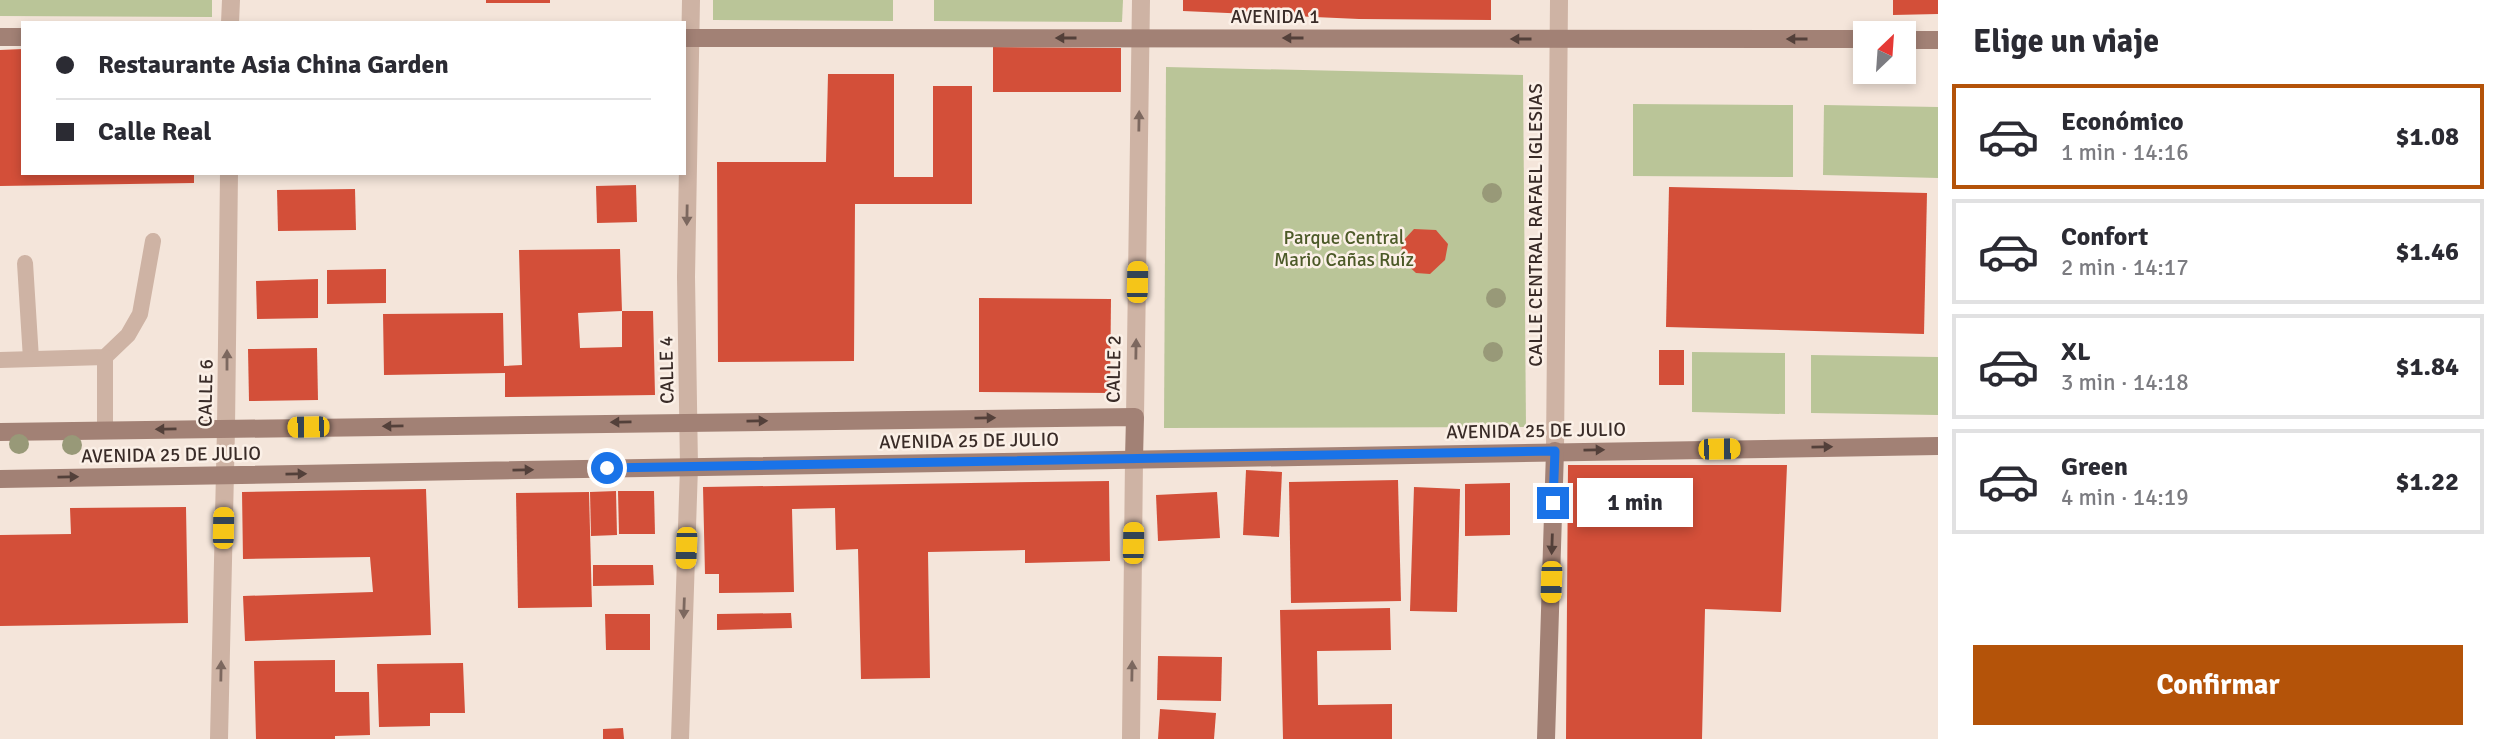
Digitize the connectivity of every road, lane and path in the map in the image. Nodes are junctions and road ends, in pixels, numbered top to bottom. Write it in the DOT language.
graph roads {
  1 [pos="231,0"];
  2 [pos="691,0"];
  3 [pos="1141,0"];
  4 [pos="1559,0"];
  5 [pos="230,21"];
  6 [pos="0,37"];
  7 [pos="21,37"];
  8 [pos="687,38"];
  9 [pos="1140,38"];
  10 [pos="1558,39"];
  11 [pos="1853,39"];
  12 [pos="1916,40"];
  13 [pos="1938,40"];
  14 [pos="229,175"];
  15 [pos="153,241"];
  16 [pos="25,263"];
  17 [pos="105,357"];
  18 [pos="31,359"];
  19 [pos="0,360"];
  20 [pos="1135,417"];
  21 [pos="689,421"];
  22 [pos="226,428"];
  23 [pos="105,431"];
  24 [pos="0,432"];
  25 [pos="1938,446"];
  26 [pos="1555,451"];
  27 [pos="1134,460"];
  28 [pos="689,467"];
  29 [pos="225,475"];
  30 [pos="0,479"];
  31 [pos="219,739"];
  32 [pos="680,739"];
  33 [pos="1131,739"];
  34 [pos="1546,739"];
  1 -- 5 [label="street"];
  2 -- 8 [label="street, CALLE 4"];
  3 -- 9 [label="street, CALLE 2"];
  4 -- 10 [label="street, CALLE CENTRAL RAFAEL IGLESIAS"];
  6 -- 7 [label="street"];
  9 -- 8 [label="street, AVENIDA 1, one-way"];
  8 -- 21 [label="street, CALLE 4, one-way"];
  10 -- 9 [label="street, AVENIDA 1, one-way"];
  20 -- 9 [label="street, CALLE 2, one-way"];
  11 -- 10 [label="street, AVENIDA 1, one-way"];
  10 -- 26 [label="street, CALLE CENTRAL RAFAEL IGLESIAS"];
  12 -- 13 [label="street"];
  22 -- 14 [label="street, CALLE 6, one-way"];
  15 -- 17 [label="lane"];
  16 -- 18 [label="lane"];
  17 -- 18 [label="lane"];
  17 -- 23 [label="lane"];
  18 -- 19 [label="lane"];
  21 -- 20 [label="street, AVENIDA 25 DE JULIO, one-way"];
  20 -- 27 [label="street, CALLE 2"];
  21 -- 22 [label="street, AVENIDA 25 DE JULIO, one-way"];
  21 -- 28 [label="street, CALLE 4"];
  22 -- 23 [label="street, AVENIDA 25 DE JULIO, one-way"];
  22 -- 29 [label="street, CALLE 6"];
  23 -- 24 [label="street, AVENIDA 25 DE JULIO"];
  26 -- 25 [label="street, AVENIDA 25 DE JULIO, one-way"];
  26 -- 27 [label="street, AVENIDA 25 DE JULIO"];
  26 -- 34 [label="street, one-way"];
  27 -- 28 [label="street, AVENIDA 25 DE JULIO"];
  33 -- 27 [label="street, CALLE 2, one-way"];
  29 -- 28 [label="street, AVENIDA 25 DE JULIO, one-way"];
  28 -- 32 [label="street, CALLE 4, one-way"];
  30 -- 29 [label="street, AVENIDA 25 DE JULIO, one-way"];
  31 -- 29 [label="street, CALLE 6, one-way"];
}
